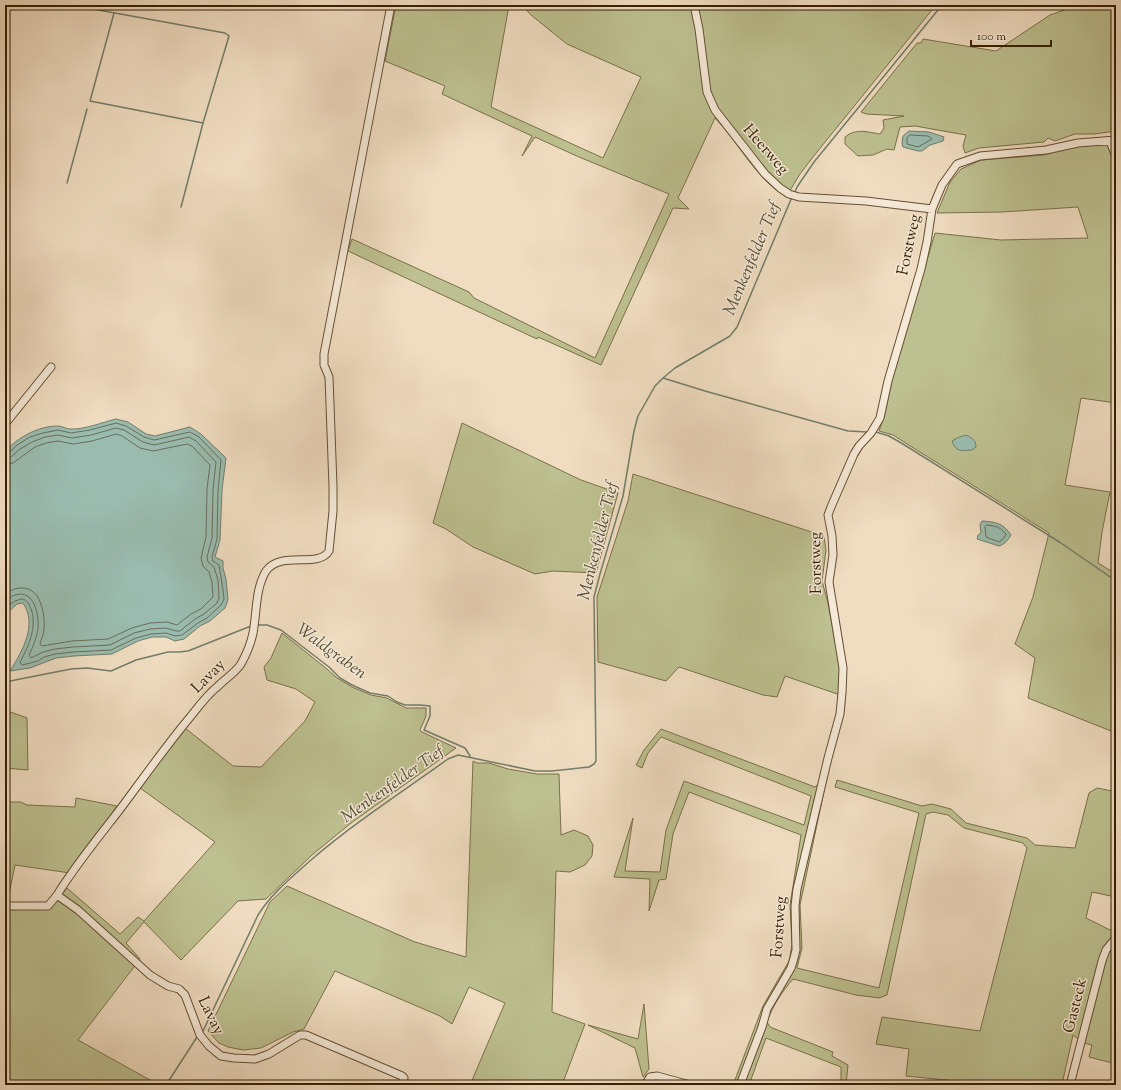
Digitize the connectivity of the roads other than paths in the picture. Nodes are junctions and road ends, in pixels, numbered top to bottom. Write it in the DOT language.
graph roads {
  1 [pos="391,5"];
  2 [pos="694,5"];
  3 [pos="1113,140"];
  4 [pos="1116,157"];
  5 [pos="932,209"];
  6 [pos="51,367"];
  7 [pos="5,424"];
  8 [pos="57,895"];
  9 [pos="5,906"];
  10 [pos="1116,938"];
  11 [pos="403,1082"];
  12 [pos="645,1085"];
  13 [pos="690,1085"];
  14 [pos="740,1085"];
  15 [pos="1070,1085"];
  1 -- 8 [label="street, Lavay"];
  2 -- 5 [label="street, Heerweg"];
  3 -- 4 [label="street"];
  3 -- 5 [label="street, Forstweg"];
  5 -- 14 [label="street, Forstweg"];
  6 -- 7 [label="street"];
  8 -- 9 [label="street, Lavay"];
  8 -- 11 [label="street, Lavay"];
  10 -- 15 [label="street, Gasteck"];
  12 -- 13 [label="street"];
}
